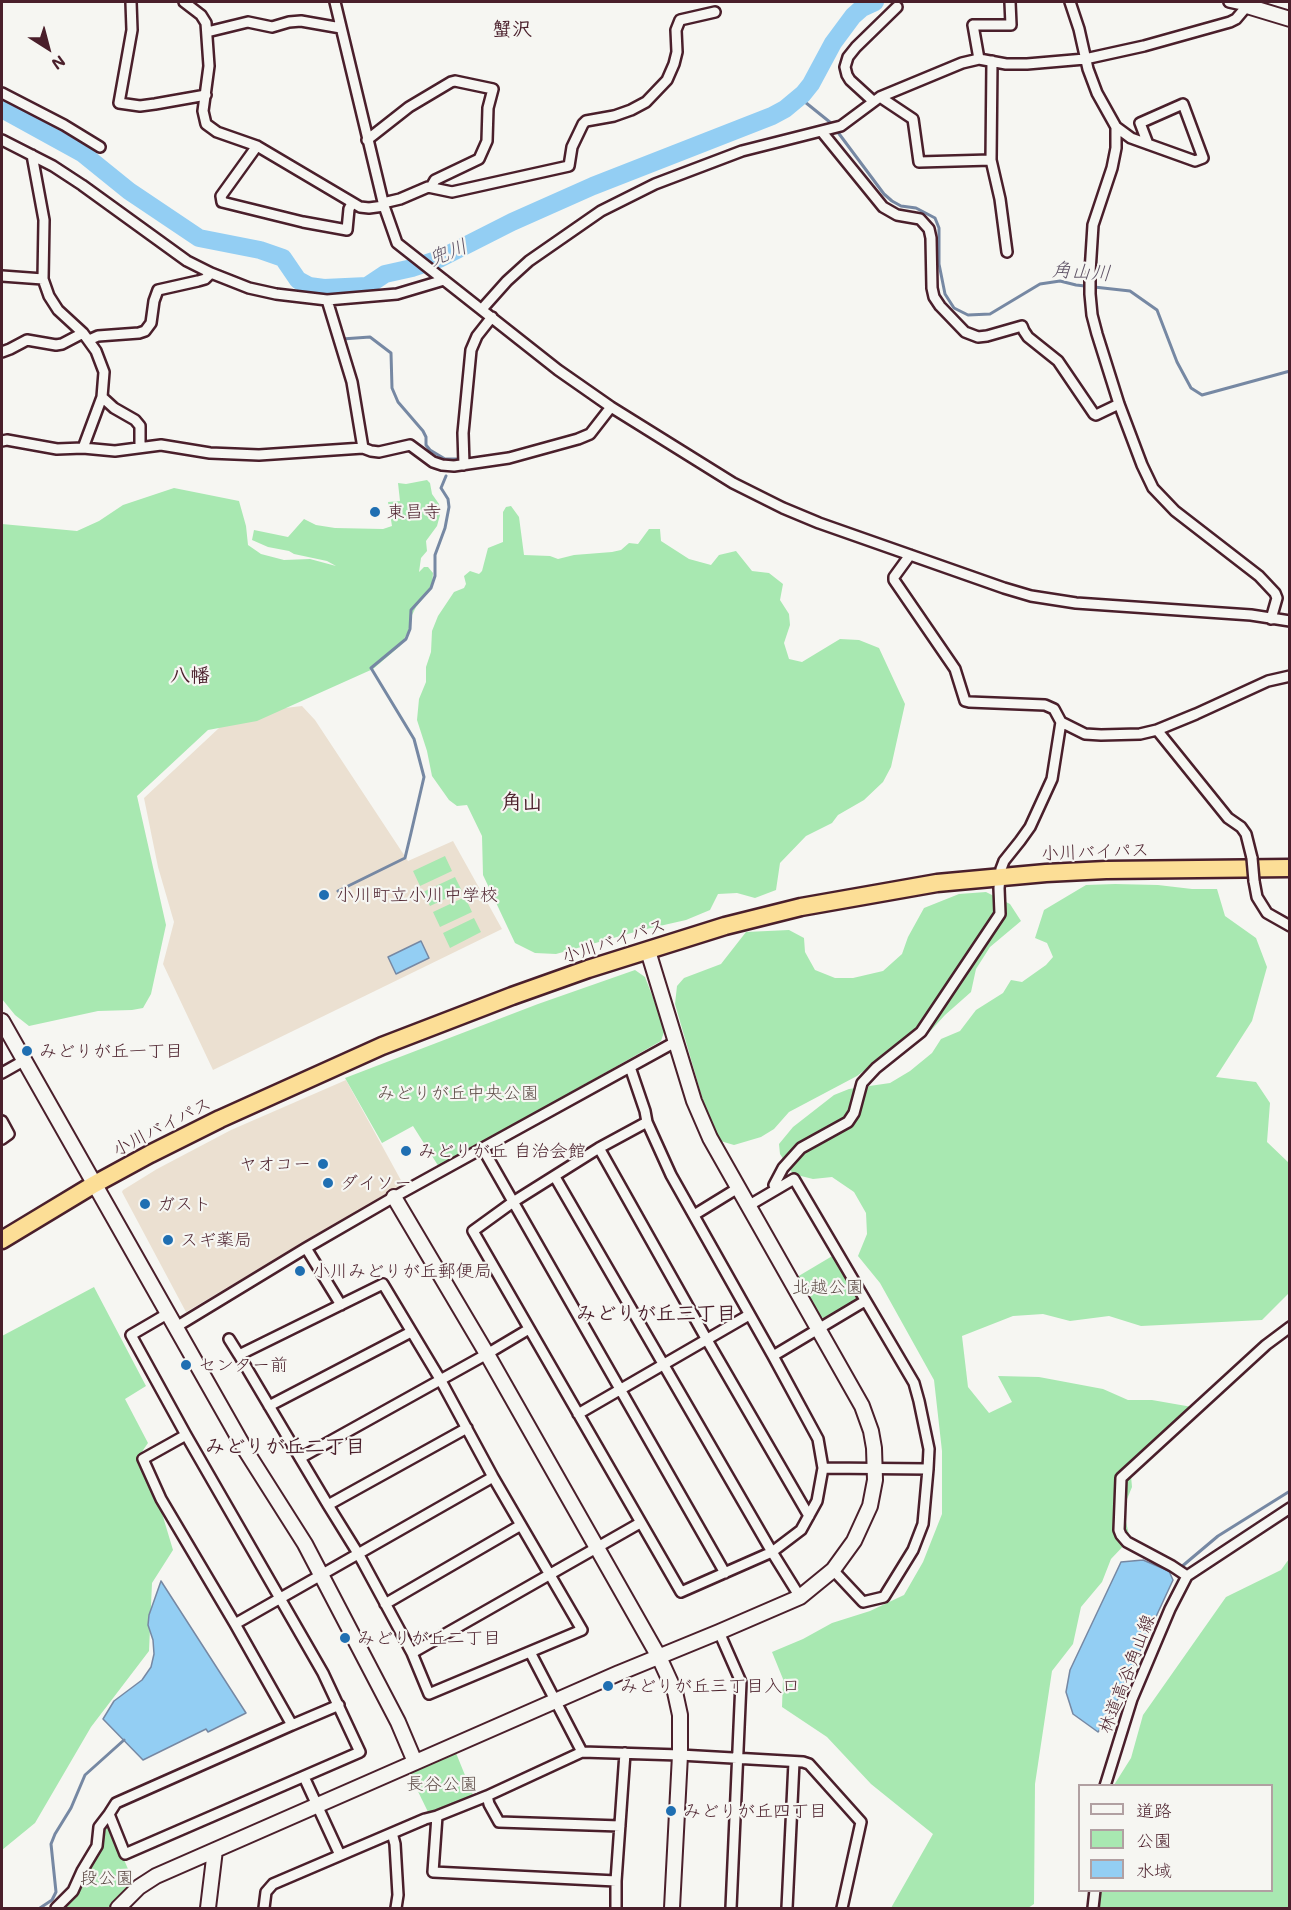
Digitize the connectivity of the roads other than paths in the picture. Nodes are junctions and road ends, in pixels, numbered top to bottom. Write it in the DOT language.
graph roads {
  1 [pos="131,2"];
  2 [pos="184,2"];
  3 [pos="335,2"];
  4 [pos="1011,2"];
  5 [pos="1070,2"];
  6 [pos="1230,2"];
  7 [pos="1247,6"];
  8 [pos="897,7"];
  9 [pos="715,12"];
  10 [pos="1290,19"];
  11 [pos="341,28"];
  12 [pos="207,32"];
  13 [pos="979,59"];
  14 [pos="1085,59"];
  15 [pos="992,61"];
  16 [pos="2,93"];
  17 [pos="206,95"];
  18 [pos="877,99"];
  19 [pos="1116,128"];
  20 [pos="822,132"];
  21 [pos="2,140"];
  22 [pos="368,140"];
  23 [pos="1148,144"];
  24 [pos="257,146"];
  25 [pos="100,147"];
  26 [pos="32,155"];
  27 [pos="991,160"];
  28 [pos="431,187"];
  29 [pos="352,203"];
  30 [pos="383,205"];
  31 [pos="1007,252"];
  32 [pos="211,273"];
  33 [pos="2,276"];
  34 [pos="43,279"];
  35 [pos="444,280"];
  36 [pos="327,300"];
  37 [pos="483,309"];
  38 [pos="492,317"];
  39 [pos="86,337"];
  40 [pos="2,352"];
  41 [pos="102,396"];
  42 [pos="1119,404"];
  43 [pos="611,407"];
  44 [pos="2,441"];
  45 [pos="140,447"];
  46 [pos="82,448"];
  47 [pos="363,448"];
  48 [pos="464,465"];
  49 [pos="910,555"];
  50 [pos="1271,619"];
  51 [pos="1290,621"];
  52 [pos="1290,676"];
  53 [pos="1061,722"];
  54 [pos="1157,730"];
  55 [pos="1290,868"];
  56 [pos="1000,876"];
  57 [pos="1290,926"];
  58 [pos="648,951"];
  59 [pos="2,1021"];
  60 [pos="677,1041"];
  61 [pos="25,1060"];
  62 [pos="630,1067"];
  63 [pos="2,1073"];
  64 [pos="2,1120"];
  65 [pos="647,1122"];
  66 [pos="2,1139"];
  67 [pos="599,1148"];
  68 [pos="483,1149"];
  69 [pos="555,1177"];
  70 [pos="93,1185"];
  71 [pos="738,1188"];
  72 [pos="777,1190"];
  73 [pos="394,1197"];
  74 [pos="513,1202"];
  75 [pos="748,1206"];
  76 [pos="694,1215"];
  77 [pos="2,1240"];
  78 [pos="306,1248"];
  79 [pos="865,1301"];
  80 [pos="340,1305"];
  81 [pos="167,1314"];
  82 [pos="749,1315"];
  83 [pos="176,1327"];
  84 [pos="1290,1327"];
  85 [pos="819,1328"];
  86 [pos="529,1329"];
  87 [pos="411,1332"];
  88 [pos="229,1339"];
  89 [pos="706,1340"];
  90 [pos="487,1354"];
  91 [pos="239,1355"];
  92 [pos="773,1356"];
  93 [pos="664,1365"];
  94 [pos="440,1380"];
  95 [pos="620,1390"];
  96 [pos="269,1406"];
  97 [pos="578,1414"];
  98 [pos="467,1428"];
  99 [pos="186,1435"];
  100 [pos="300,1458"];
  101 [pos="823,1468"];
  102 [pos="875,1469"];
  103 [pos="928,1469"];
  104 [pos="493,1477"];
  105 [pos="328,1505"];
  106 [pos="1290,1508"];
  107 [pos="809,1516"];
  108 [pos="640,1523"];
  109 [pos="521,1525"];
  110 [pos="596,1547"];
  111 [pos="772,1552"];
  112 [pos="359,1555"];
  113 [pos="832,1570"];
  114 [pos="725,1573"];
  115 [pos="550,1575"];
  116 [pos="321,1576"];
  117 [pos="1186,1576"];
  118 [pos="800,1597"];
  119 [pos="279,1598"];
  120 [pos="385,1604"];
  121 [pos="235,1624"];
  122 [pos="719,1632"];
  123 [pos="530,1652"];
  124 [pos="412,1653"];
  125 [pos="659,1657"];
  126 [pos="557,1700"];
  127 [pos="339,1705"];
  128 [pos="292,1725"];
  129 [pos="582,1752"];
  130 [pos="625,1753"];
  131 [pos="680,1755"];
  132 [pos="737,1758"];
  133 [pos="415,1762"];
  134 [pos="794,1762"];
  135 [pos="304,1777"];
  136 [pos="1105,1784"];
  137 [pos="487,1796"];
  138 [pos="318,1805"];
  139 [pos="109,1814"];
  140 [pos="437,1816"];
  141 [pos="620,1826"];
  142 [pos="392,1833"];
  143 [pos="215,1850"];
  144 [pos="340,1855"];
  145 [pos="616,1881"];
  146 [pos="1095,1892"];
  147 [pos="56,1908"];
  148 [pos="118,1908"];
  149 [pos="208,1908"];
  150 [pos="264,1908"];
  151 [pos="396,1908"];
  152 [pos="616,1908"];
  153 [pos="672,1908"];
  154 [pos="730,1908"];
  155 [pos="787,1908"];
  156 [pos="842,1908"];
  157 [pos="1093,1908"];
  1 -- 17 [label="street"];
  2 -- 12 [label="street"];
  3 -- 11 [label="street"];
  4 -- 13 [label="street"];
  5 -- 14 [label="street"];
  6 -- 7 [label="street"];
  7 -- 10 [label="street"];
  7 -- 14 [label="street"];
  8 -- 18 [label="street"];
  9 -- 28 [label="street"];
  11 -- 12 [label="street"];
  11 -- 22 [label="street"];
  12 -- 17 [label="street"];
  13 -- 15 [label="street"];
  13 -- 18 [label="street"];
  14 -- 15 [label="street"];
  14 -- 19 [label="street"];
  15 -- 27 [label="street"];
  16 -- 25 [label="street"];
  17 -- 24 [label="street"];
  18 -- 20 [label="street"];
  18 -- 27 [label="street"];
  19 -- 23 [label="street"];
  19 -- 42 [label="street"];
  20 -- 37 [label="street"];
  20 -- 42 [label="street"];
  21 -- 26 [label="street"];
  22 -- 28 [label="street"];
  22 -- 30 [label="street"];
  23 -- 23 [label="street"];
  24 -- 29 [label="street"];
  24 -- 29 [label="street"];
  26 -- 32 [label="street"];
  26 -- 34 [label="street"];
  27 -- 31 [label="street"];
  28 -- 30 [label="street"];
  29 -- 30 [label="street"];
  30 -- 35 [label="street"];
  32 -- 36 [label="street"];
  32 -- 39 [label="street"];
  33 -- 34 [label="street"];
  34 -- 39 [label="street"];
  35 -- 36 [label="street"];
  35 -- 37 [label="street"];
  36 -- 47 [label="street"];
  37 -- 38 [label="street"];
  38 -- 43 [label="street"];
  38 -- 48 [label="street"];
  39 -- 40 [label="street"];
  39 -- 41 [label="street"];
  41 -- 45 [label="street"];
  41 -- 46 [label="street"];
  42 -- 50 [label="street"];
  43 -- 48 [label="street"];
  43 -- 49 [label="street"];
  44 -- 46 [label="street"];
  45 -- 46 [label="street"];
  45 -- 47 [label="street"];
  47 -- 48 [label="street"];
  49 -- 50 [label="street"];
  49 -- 53 [label="street"];
  50 -- 51 [label="street"];
  52 -- 54 [label="street"];
  53 -- 54 [label="street"];
  53 -- 56 [label="street"];
  54 -- 57 [label="street, bridge"];
  55 -- 56 [label="highway, 小川バイパス"];
  56 -- 58 [label="highway, 小川バイパス"];
  56 -- 72 [label="street"];
  58 -- 60 [label="street"];
  58 -- 70 [label="highway, 小川バイパス"];
  59 -- 61 [label="street"];
  60 -- 62 [label="street"];
  60 -- 71 [label="street"];
  61 -- 63 [label="street"];
  61 -- 70 [label="street"];
  62 -- 65 [label="street"];
  62 -- 68 [label="street"];
  64 -- 66 [label="street"];
  65 -- 67 [label="street"];
  65 -- 76 [label="street"];
  67 -- 69 [label="street"];
  67 -- 89 [label="street"];
  68 -- 73 [label="street"];
  68 -- 74 [label="street"];
  69 -- 74 [label="street"];
  69 -- 93 [label="street"];
  70 -- 77 [label="highway, 小川バイパス"];
  70 -- 81 [label="street"];
  71 -- 75 [label="street"];
  71 -- 76 [label="street"];
  72 -- 75 [label="street"];
  72 -- 79 [label="street"];
  73 -- 78 [label="street"];
  73 -- 90 [label="street"];
  74 -- 86 [label="street"];
  74 -- 95 [label="street"];
  75 -- 85 [label="street"];
  76 -- 82 [label="street"];
  78 -- 80 [label="street"];
  78 -- 83 [label="street"];
  79 -- 85 [label="street"];
  79 -- 103 [label="street"];
  80 -- 87 [label="street"];
  80 -- 91 [label="street"];
  81 -- 83 [label="street"];
  81 -- 99 [label="street"];
  82 -- 89 [label="street"];
  82 -- 92 [label="street"];
  83 -- 116 [label="street"];
  84 -- 117 [label="street"];
  85 -- 92 [label="street"];
  85 -- 102 [label="street"];
  86 -- 90 [label="street"];
  86 -- 97 [label="street"];
  87 -- 94 [label="street"];
  87 -- 96 [label="street"];
  88 -- 91 [label="street"];
  89 -- 93 [label="street"];
  89 -- 107 [label="street"];
  90 -- 94 [label="street"];
  90 -- 110 [label="street"];
  91 -- 96 [label="street"];
  92 -- 101 [label="street"];
  93 -- 95 [label="street"];
  93 -- 111 [label="street"];
  94 -- 98 [label="street"];
  94 -- 100 [label="street"];
  95 -- 97 [label="street"];
  95 -- 114 [label="street"];
  96 -- 100 [label="street"];
  97 -- 108 [label="street"];
  98 -- 104 [label="street"];
  98 -- 105 [label="street"];
  99 -- 119 [label="street"];
  99 -- 121 [label="street"];
  100 -- 105 [label="street"];
  101 -- 102 [label="street"];
  101 -- 107 [label="street"];
  102 -- 103 [label="street"];
  102 -- 113 [label="street"];
  103 -- 113 [label="street"];
  104 -- 109 [label="street"];
  104 -- 112 [label="street"];
  105 -- 112 [label="street"];
  106 -- 117 [label="street"];
  107 -- 111 [label="street"];
  108 -- 110 [label="street"];
  108 -- 114 [label="street"];
  109 -- 115 [label="street"];
  109 -- 120 [label="street"];
  110 -- 115 [label="street"];
  110 -- 125 [label="street"];
  111 -- 114 [label="street"];
  111 -- 118 [label="street"];
  112 -- 116 [label="street"];
  112 -- 120 [label="street"];
  113 -- 118 [label="street"];
  115 -- 123 [label="street"];
  115 -- 124 [label="street"];
  116 -- 119 [label="street"];
  116 -- 133 [label="street"];
  117 -- 136 [label="street, 林道高谷角山線"];
  118 -- 122 [label="street"];
  119 -- 121 [label="street"];
  119 -- 127 [label="street"];
  120 -- 124 [label="street"];
  121 -- 128 [label="street"];
  122 -- 125 [label="street"];
  122 -- 132 [label="street"];
  123 -- 124 [label="street"];
  123 -- 126 [label="street"];
  125 -- 126 [label="street"];
  125 -- 131 [label="street"];
  126 -- 129 [label="street"];
  126 -- 133 [label="street"];
  127 -- 128 [label="street"];
  127 -- 135 [label="street"];
  128 -- 139 [label="street"];
  129 -- 130 [label="street"];
  129 -- 137 [label="street"];
  130 -- 131 [label="street"];
  130 -- 141 [label="street"];
  131 -- 132 [label="street"];
  131 -- 153 [label="street"];
  132 -- 134 [label="street"];
  132 -- 154 [label="street"];
  133 -- 138 [label="street"];
  134 -- 155 [label="street"];
  134 -- 156 [label="street"];
  135 -- 138 [label="street"];
  135 -- 139 [label="street"];
  137 -- 140 [label="street"];
  137 -- 141 [label="street"];
  138 -- 143 [label="street"];
  138 -- 144 [label="street"];
  139 -- 147 [label="street"];
  140 -- 142 [label="street"];
  140 -- 145 [label="street"];
  141 -- 145 [label="street"];
  142 -- 144 [label="street"];
  142 -- 151 [label="street"];
  143 -- 148 [label="street"];
  143 -- 149 [label="street"];
  144 -- 150 [label="street"];
  145 -- 152 [label="street"];
  146 -- 157 [label="street"];
}
